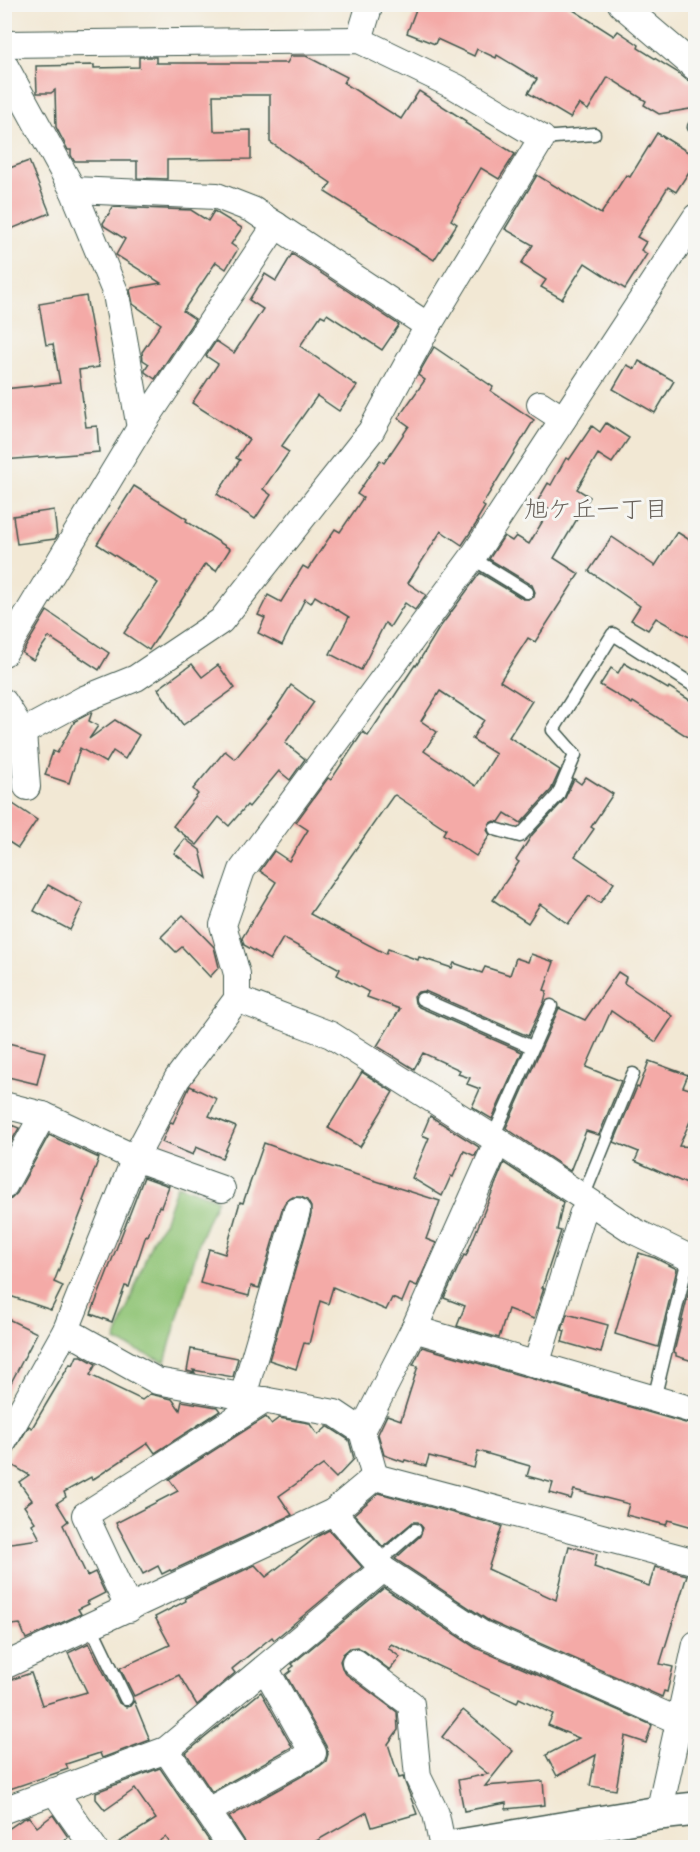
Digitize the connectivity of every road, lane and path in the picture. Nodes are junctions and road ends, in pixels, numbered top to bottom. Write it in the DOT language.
graph roads {
  1 [pos="370,4"];
  2 [pos="621,4"];
  3 [pos="359,40"];
  4 [pos="4,44"];
  5 [pos="4,64"];
  6 [pos="696,68"];
  7 [pos="594,134"];
  8 [pos="542,138"];
  9 [pos="73,190"];
  10 [pos="696,217"];
  11 [pos="276,225"];
  12 [pos="428,326"];
  13 [pos="540,404"];
  14 [pos="563,419"];
  15 [pos="140,428"];
  16 [pos="472,558"];
  17 [pos="527,591"];
  18 [pos="4,653"];
  19 [pos="696,687"];
  20 [pos="4,702"];
  21 [pos="23,732"];
  22 [pos="27,787"];
  23 [pos="495,829"];
  24 [pos="237,999"];
  25 [pos="422,999"];
  26 [pos="550,1006"];
  27 [pos="532,1047"];
  28 [pos="633,1074"];
  29 [pos="4,1105"];
  30 [pos="43,1115"];
  31 [pos="496,1139"];
  32 [pos="135,1158"];
  33 [pos="4,1186"];
  34 [pos="222,1189"];
  35 [pos="582,1206"];
  36 [pos="297,1211"];
  37 [pos="692,1260"];
  38 [pos="414,1329"];
  39 [pos="66,1330"];
  40 [pos="536,1365"];
  41 [pos="254,1398"];
  42 [pos="654,1399"];
  43 [pos="696,1411"];
  44 [pos="363,1431"];
  45 [pos="4,1441"];
  46 [pos="375,1477"];
  47 [pos="333,1512"];
  48 [pos="415,1530"];
  49 [pos="696,1562"];
  50 [pos="381,1566"];
  51 [pos="129,1609"];
  52 [pos="91,1626"];
  53 [pos="696,1644"];
  54 [pos="355,1662"];
  55 [pos="4,1666"];
  56 [pos="265,1668"];
  57 [pos="126,1699"];
  58 [pos="679,1721"];
  59 [pos="166,1750"];
  60 [pos="54,1791"];
  61 [pos="4,1810"];
  62 [pos="208,1811"];
  63 [pos="674,1811"];
  64 [pos="94,1848"];
  65 [pos="232,1848"];
  66 [pos="445,1848"];
  1 -- 3 [label="street"];
  2 -- 6 [label="street"];
  3 -- 4 [label="street"];
  3 -- 8 [label="street"];
  5 -- 9 [label="street"];
  7 -- 8 [label="lane"];
  8 -- 12 [label="street"];
  9 -- 11 [label="street"];
  9 -- 15 [label="street"];
  10 -- 14 [label="street"];
  11 -- 12 [label="street"];
  11 -- 15 [label="street"];
  12 -- 21 [label="street"];
  13 -- 14 [label="street"];
  14 -- 16 [label="street"];
  15 -- 18 [label="street"];
  16 -- 17 [label="lane"];
  16 -- 24 [label="street"];
  19 -- 23 [label="lane"];
  20 -- 21 [label="street"];
  21 -- 22 [label="street"];
  24 -- 31 [label="street"];
  24 -- 32 [label="street"];
  25 -- 27 [label="lane"];
  26 -- 27 [label="lane"];
  27 -- 31 [label="lane"];
  28 -- 35 [label="lane"];
  29 -- 30 [label="street"];
  30 -- 32 [label="street"];
  30 -- 33 [label="street"];
  31 -- 35 [label="street"];
  31 -- 38 [label="street"];
  32 -- 34 [label="street"];
  32 -- 39 [label="street"];
  35 -- 37 [label="street"];
  35 -- 40 [label="street"];
  36 -- 41 [label="street"];
  37 -- 42 [label="lane"];
  38 -- 40 [label="street"];
  38 -- 44 [label="street"];
  39 -- 41 [label="street"];
  39 -- 45 [label="street"];
  40 -- 42 [label="street"];
  41 -- 44 [label="street"];
  41 -- 51 [label="street"];
  42 -- 43 [label="street"];
  44 -- 46 [label="street"];
  46 -- 47 [label="street"];
  46 -- 49 [label="street"];
  47 -- 50 [label="street"];
  47 -- 51 [label="street"];
  48 -- 50 [label="lane"];
  50 -- 56 [label="street"];
  50 -- 58 [label="street"];
  51 -- 52 [label="street"];
  52 -- 55 [label="street"];
  52 -- 57 [label="lane"];
  53 -- 58 [label="street"];
  54 -- 66 [label="street"];
  56 -- 59 [label="street"];
  56 -- 62 [label="street"];
  58 -- 63 [label="street"];
  59 -- 60 [label="street"];
  59 -- 62 [label="street"];
  60 -- 61 [label="street"];
  60 -- 64 [label="street"];
  62 -- 65 [label="street"];
  63 -- 66 [label="main road"];
}
